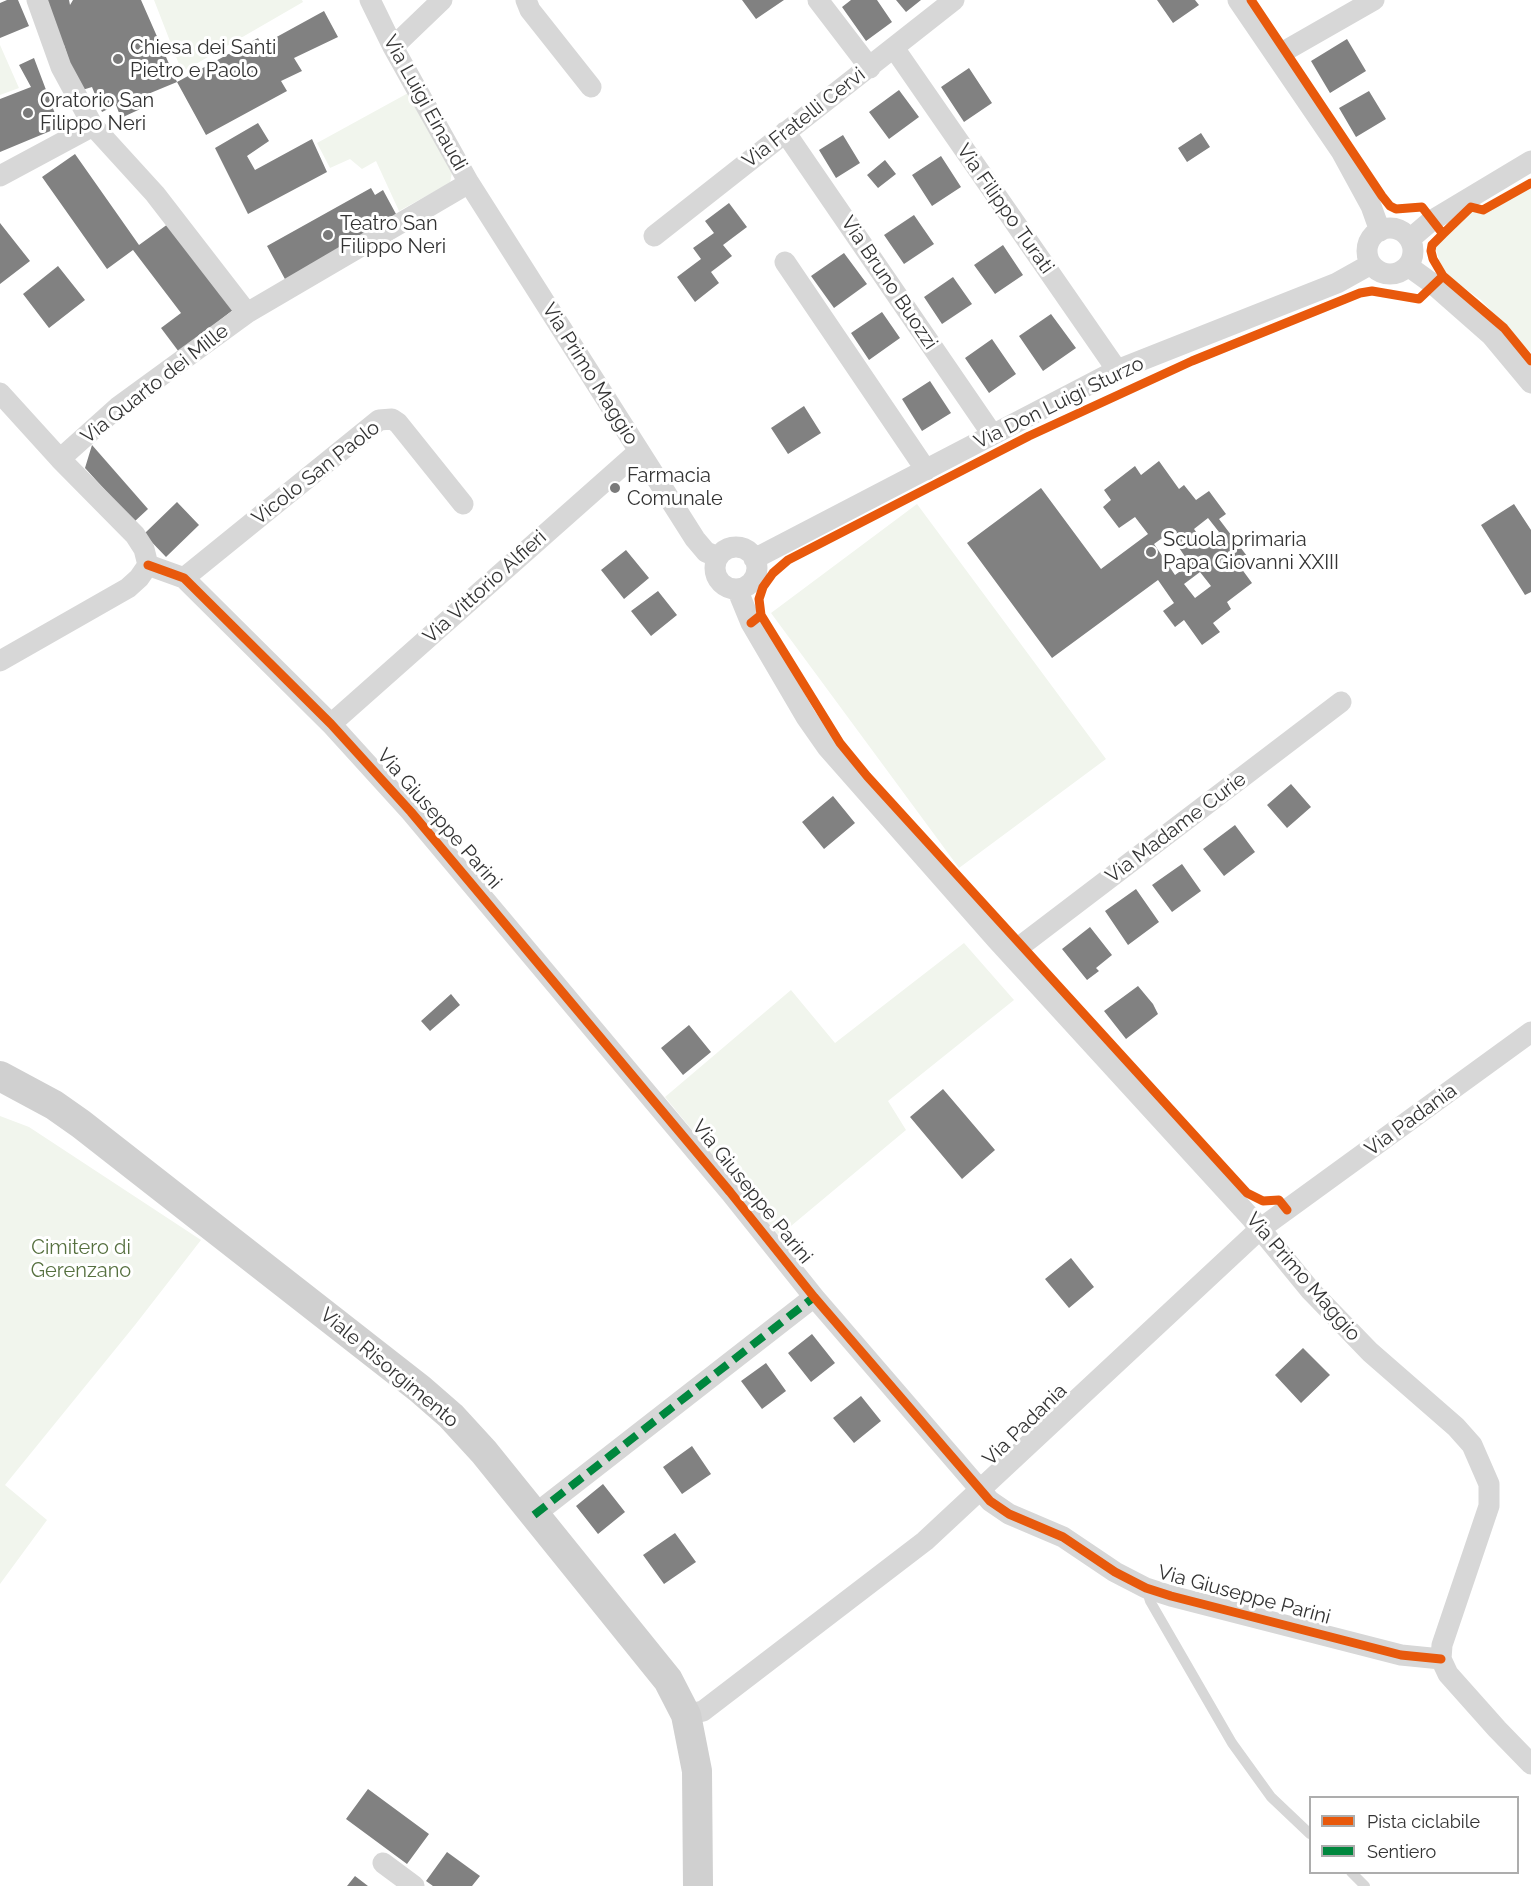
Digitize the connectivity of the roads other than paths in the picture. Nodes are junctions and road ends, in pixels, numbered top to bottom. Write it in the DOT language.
graph roads {
  1 [pos="37,0"];
  2 [pos="370,0"];
  3 [pos="442,0"];
  4 [pos="526,0"];
  5 [pos="818,0"];
  6 [pos="954,0"];
  7 [pos="1374,0"];
  8 [pos="1245,2"];
  9 [pos="393,46"];
  10 [pos="894,48"];
  11 [pos="1276,56"];
  12 [pos="870,68"];
  13 [pos="591,87"];
  14 [pos="93,126"];
  15 [pos="785,132"];
  16 [pos="1531,161"];
  17 [pos="0,176"];
  18 [pos="470,183"];
  19 [pos="1380,231"];
  20 [pos="654,236"];
  21 [pos="1410,239"];
  22 [pos="785,262"];
  23 [pos="1371,264"];
  24 [pos="1408,266"];
  25 [pos="247,314"];
  26 [pos="1117,370"];
  27 [pos="1531,383"];
  28 [pos="0,393"];
  29 [pos="992,434"];
  30 [pos="639,451"];
  31 [pos="60,459"];
  32 [pos="926,470"];
  33 [pos="463,504"];
  34 [pos="718,557"];
  35 [pos="754,559"];
  36 [pos="148,565"];
  37 [pos="184,578"];
  38 [pos="737,589"];
  39 [pos="0,661"];
  40 [pos="1341,702"];
  41 [pos="332,724"];
  42 [pos="1010,954"];
  43 [pos="1531,1032"];
  44 [pos="0,1076"];
  45 [pos="1260,1229"];
  46 [pos="814,1297"];
  47 [pos="980,1491"];
  48 [pos="534,1515"];
  49 [pos="1146,1588"];
  50 [pos="1441,1659"];
  51 [pos="686,1715"];
  52 [pos="1531,1764"];
  53 [pos="1309,1832"];
  54 [pos="383,1863"];
  55 [pos="1353,1874"];
  56 [pos="414,1886"];
  57 [pos="698,1886"];
  58 [pos="1365,1886"];
  1 -- 14 [label="street"];
  2 -- 9 [label="street, Via Luigi Einaudi"];
  3 -- 9 [label="street"];
  4 -- 13 [label="street"];
  5 -- 12 [label="street"];
  6 -- 10 [label="street, Via Fratelli Cervi"];
  7 -- 11 [label="street"];
  8 -- 11 [label="street"];
  9 -- 18 [label="street, Via Luigi Einaudi"];
  10 -- 12 [label="street, Via Fratelli Cervi"];
  10 -- 26 [label="street, Via Filippo Turati"];
  11 -- 19 [label="street"];
  12 -- 15 [label="street, Via Fratelli Cervi"];
  14 -- 17 [label="street"];
  14 -- 25 [label="street"];
  15 -- 20 [label="street, Via Fratelli Cervi"];
  15 -- 29 [label="street, Via Bruno Buozzi"];
  16 -- 21 [label="street"];
  18 -- 25 [label="street, Via Luigi Einaudi"];
  18 -- 30 [label="street, Via Primo Maggio"];
  19 -- 21 [label="street"];
  19 -- 23 [label="street"];
  21 -- 24 [label="street"];
  22 -- 32 [label="street"];
  23 -- 24 [label="street"];
  23 -- 26 [label="street, Via Don Luigi Sturzo"];
  24 -- 27 [label="street"];
  25 -- 31 [label="street, Via Quarto dei Mille"];
  26 -- 29 [label="street, Via Don Luigi Sturzo"];
  28 -- 31 [label="street"];
  29 -- 32 [label="street, Via Don Luigi Sturzo"];
  30 -- 34 [label="street, Via Primo Maggio"];
  30 -- 41 [label="street, Via Vittorio Alfieri"];
  31 -- 36 [label="street, Via Quarto dei Mille"];
  32 -- 35 [label="street, Via Don Luigi Sturzo"];
  33 -- 37 [label="street, Vicolo San Paolo"];
  34 -- 35 [label="street"];
  34 -- 38 [label="street"];
  35 -- 38 [label="street"];
  36 -- 37 [label="street, Via Giuseppe Parini"];
  36 -- 39 [label="street"];
  37 -- 41 [label="street, Via Giuseppe Parini"];
  38 -- 42 [label="street, Via Primo Maggio"];
  40 -- 42 [label="street, Via Madame Curie"];
  41 -- 46 [label="street, Via Giuseppe Parini"];
  42 -- 45 [label="street, Via Primo Maggio"];
  43 -- 45 [label="street, Via Padania"];
  44 -- 48 [label="street, Viale Risorgimento"];
  45 -- 47 [label="street, Via Padania"];
  45 -- 50 [label="street, Via Primo Maggio"];
  46 -- 47 [label="street, Via Giuseppe Parini"];
  46 -- 48 [label="street"];
  47 -- 49 [label="street, Via Giuseppe Parini"];
  47 -- 51 [label="street, Via Padania"];
  48 -- 51 [label="street, Viale Risorgimento"];
  49 -- 50 [label="street, Via Giuseppe Parini"];
  49 -- 53 [label="lane"];
  50 -- 52 [label="street"];
  51 -- 57 [label="street, Viale Risorgimento"];
  54 -- 56 [label="street"];
  55 -- 58 [label="lane"];
}
